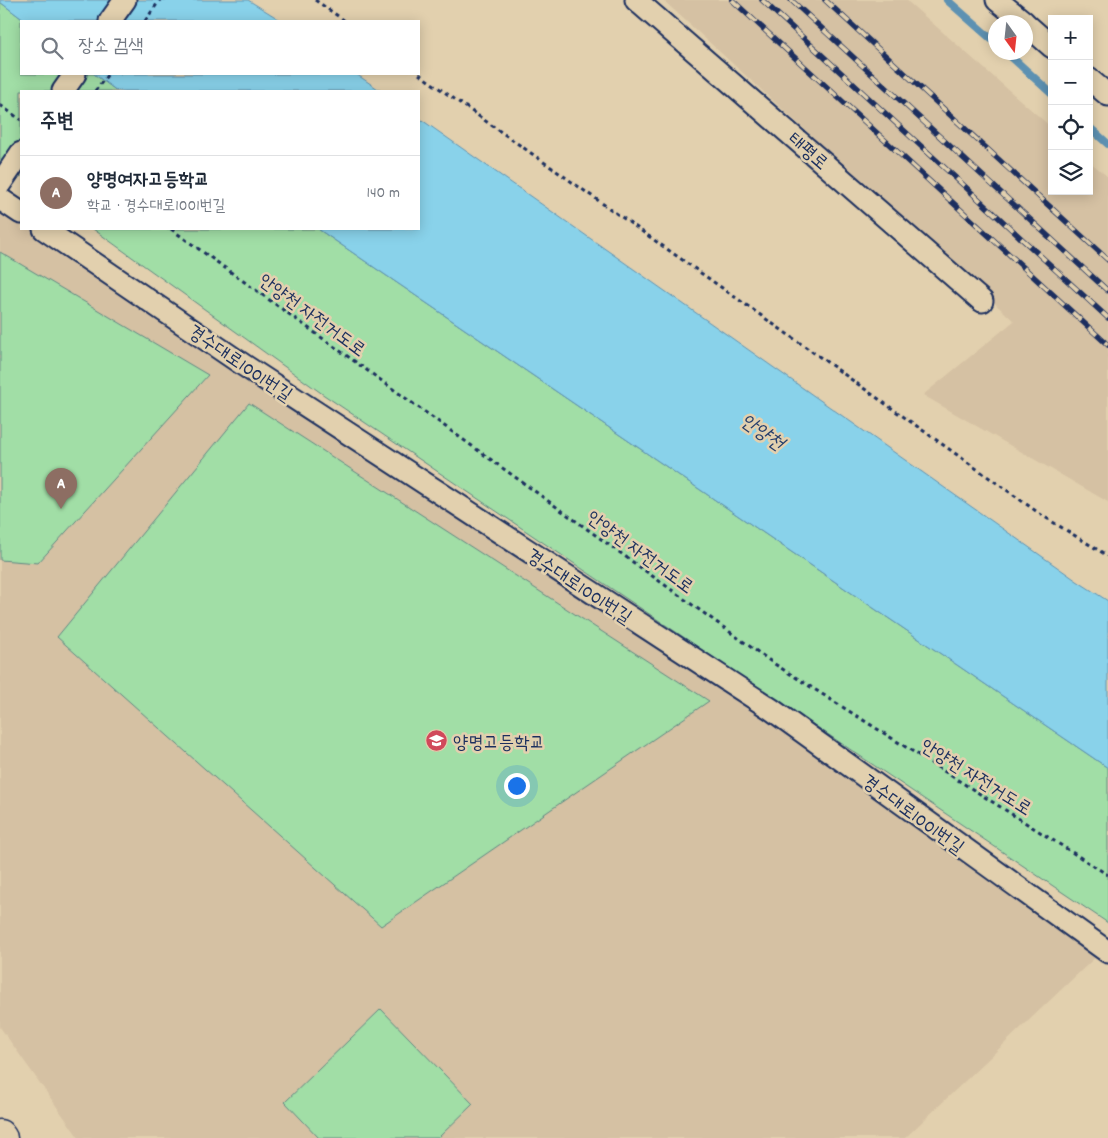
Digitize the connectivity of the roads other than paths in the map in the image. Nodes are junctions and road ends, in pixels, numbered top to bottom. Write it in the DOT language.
graph roads {
  1 [pos="125,0"];
  2 [pos="636,0"];
  3 [pos="997,0"];
  4 [pos="1015,15"];
  5 [pos="111,20"];
  6 [pos="1033,30"];
  7 [pos="1048,43"];
  8 [pos="74,75"];
  9 [pos="1093,82"];
  10 [pos="64,90"];
  11 [pos="1108,95"];
  12 [pos="20,154"];
  13 [pos="0,184"];
  14 [pos="0,199"];
  15 [pos="20,213"];
  16 [pos="45,230"];
  17 [pos="982,301"];
  18 [pos="1108,952"];
  19 [pos="0,1134"];
  20 [pos="3,1138"];
  1 -- 5 [label="street"];
  2 -- 17 [label="street, 태평로"];
  3 -- 4 [label="street"];
  6 -- 7 [label="street"];
  8 -- 10 [label="street"];
  9 -- 11 [label="street"];
  12 -- 13 [label="street"];
  14 -- 15 [label="street"];
  16 -- 18 [label="street, 경수대로1001번길"];
  19 -- 20 [label="main road"];
}
